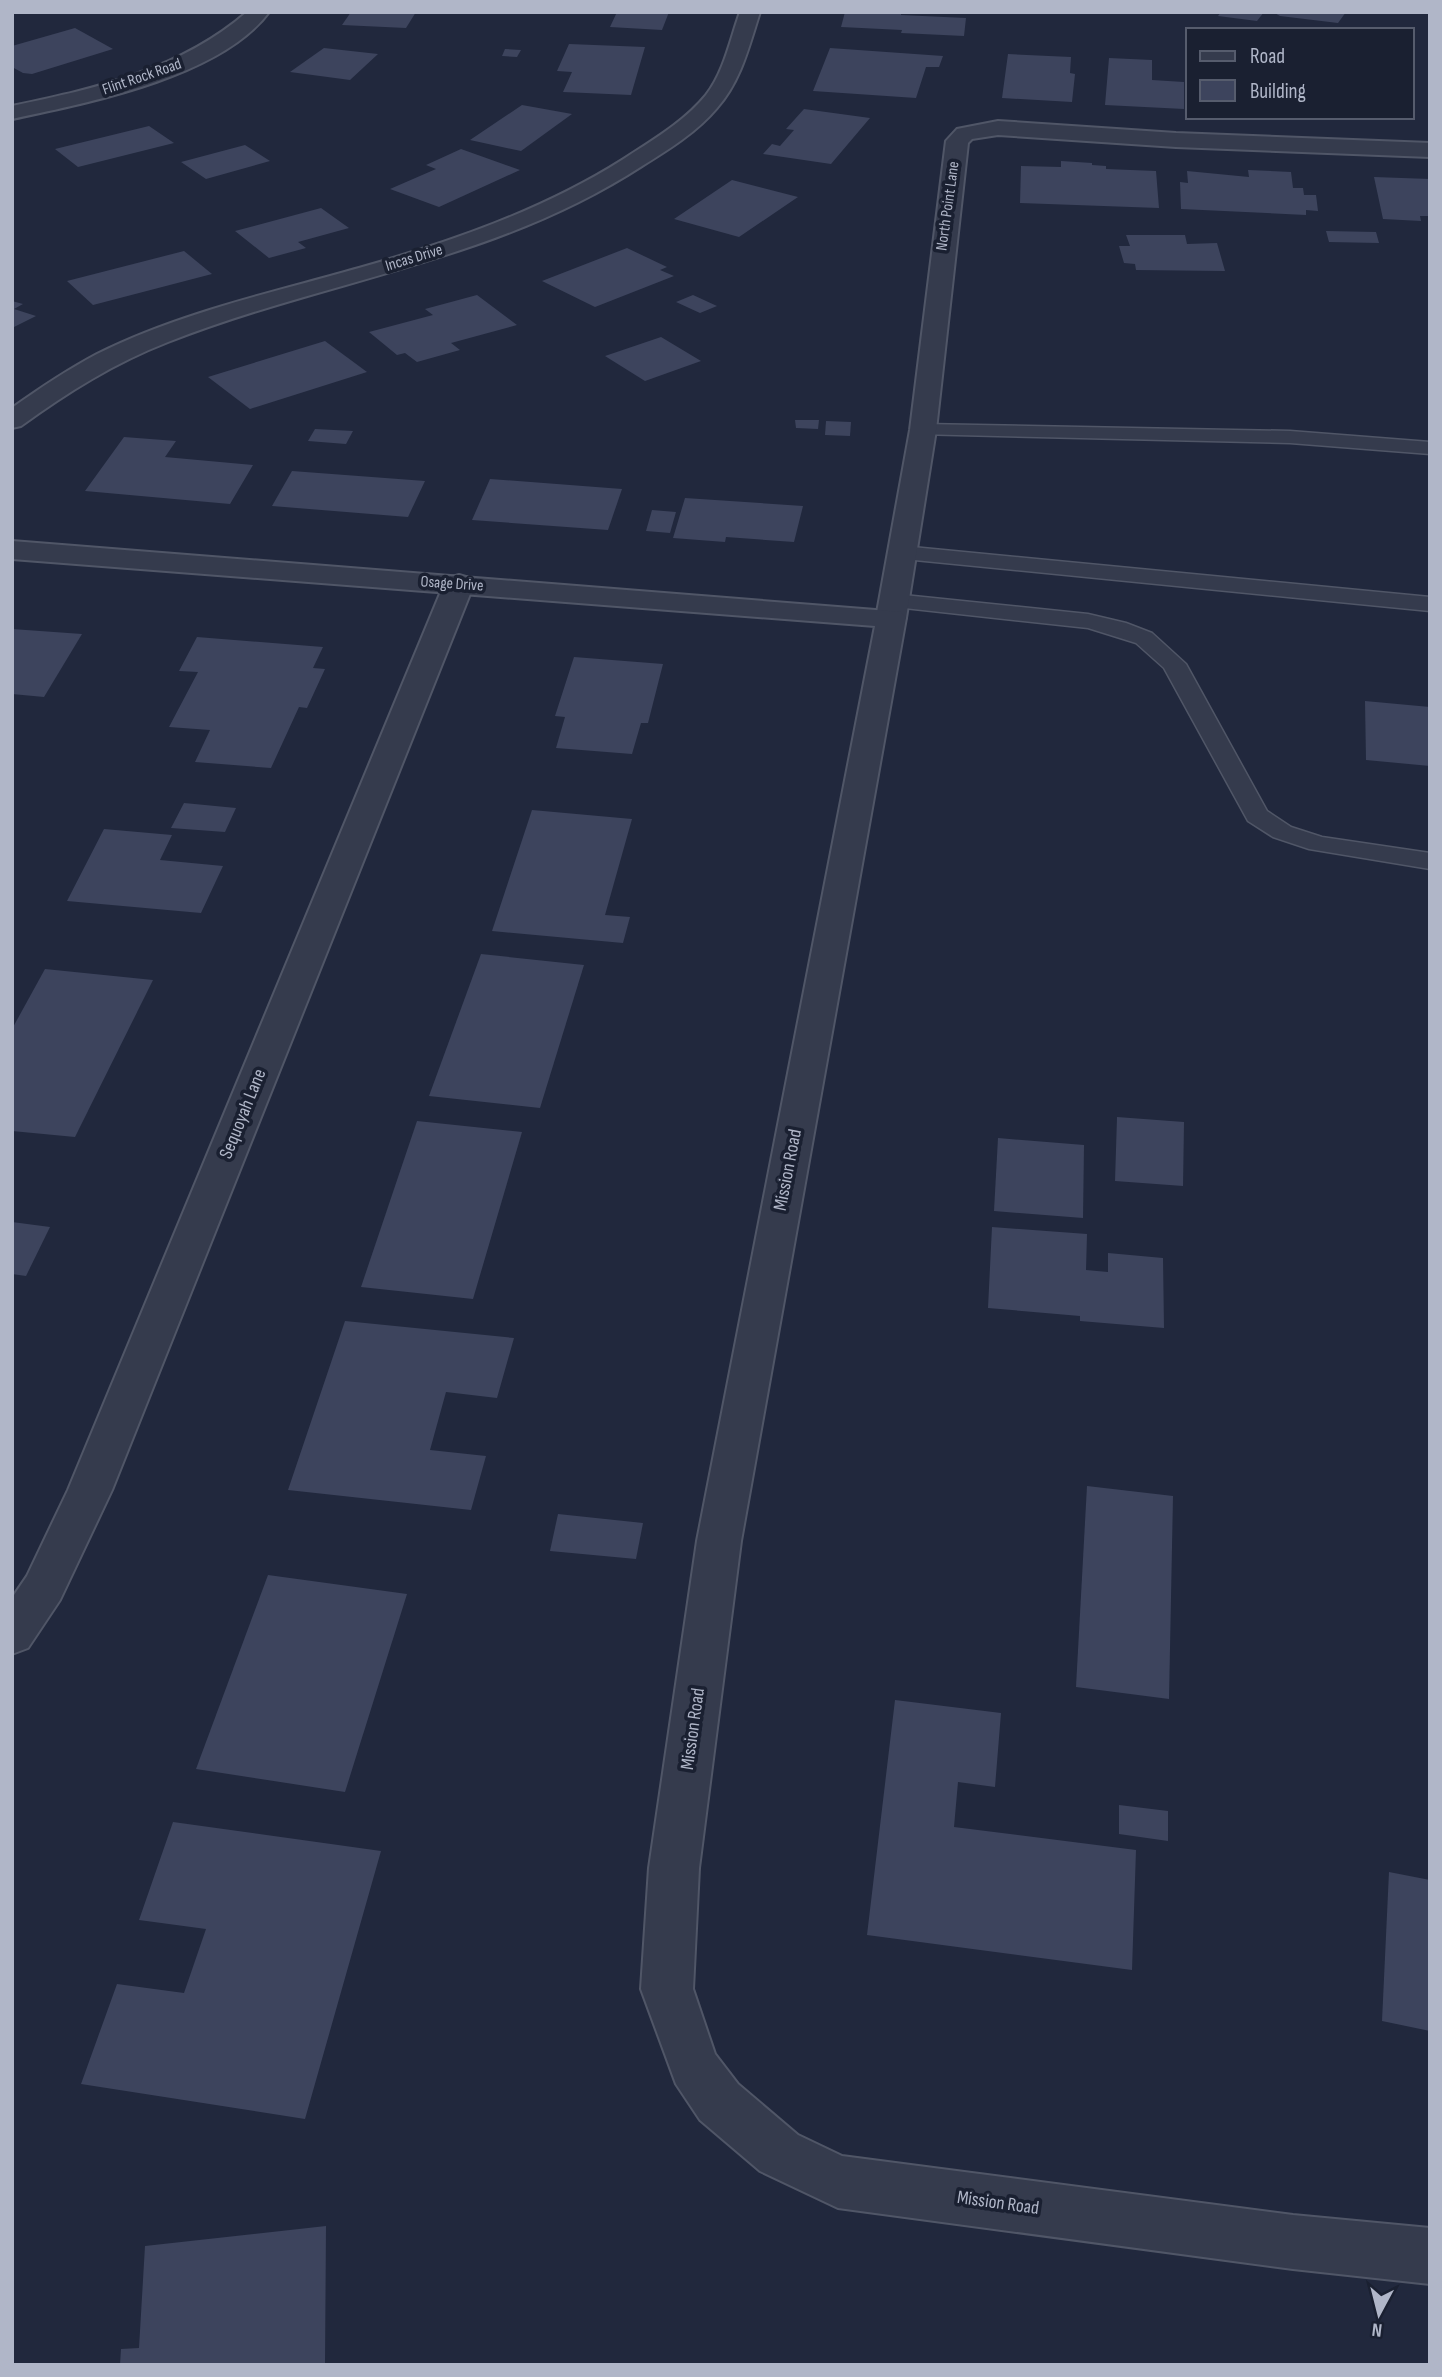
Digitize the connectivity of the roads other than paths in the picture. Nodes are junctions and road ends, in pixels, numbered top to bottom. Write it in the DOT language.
graph roads {
  1 [pos="259,12"];
  2 [pos="750,12"];
  3 [pos="12,113"];
  4 [pos="1430,149"];
  5 [pos="12,420"];
  6 [pos="923,430"];
  7 [pos="1430,448"];
  8 [pos="12,550"];
  9 [pos="902,553"];
  10 [pos="459,584"];
  11 [pos="1430,604"];
  12 [pos="892,610"];
  13 [pos="1430,862"];
  14 [pos="12,1635"];
  15 [pos="1430,2256"];
  1 -- 3 [label="street, Flint Rock Road"];
  2 -- 5 [label="street, Incas Drive"];
  4 -- 6 [label="street, North Point Lane"];
  6 -- 7 [label="lane"];
  6 -- 9 [label="street, North Point Lane"];
  8 -- 10 [label="street, Osage Drive"];
  9 -- 11 [label="lane"];
  9 -- 12 [label="street, North Point Lane"];
  10 -- 12 [label="street, Osage Drive"];
  10 -- 14 [label="street, Sequoyah Lane"];
  12 -- 13 [label="lane"];
  12 -- 15 [label="street, Mission Road"];
}
